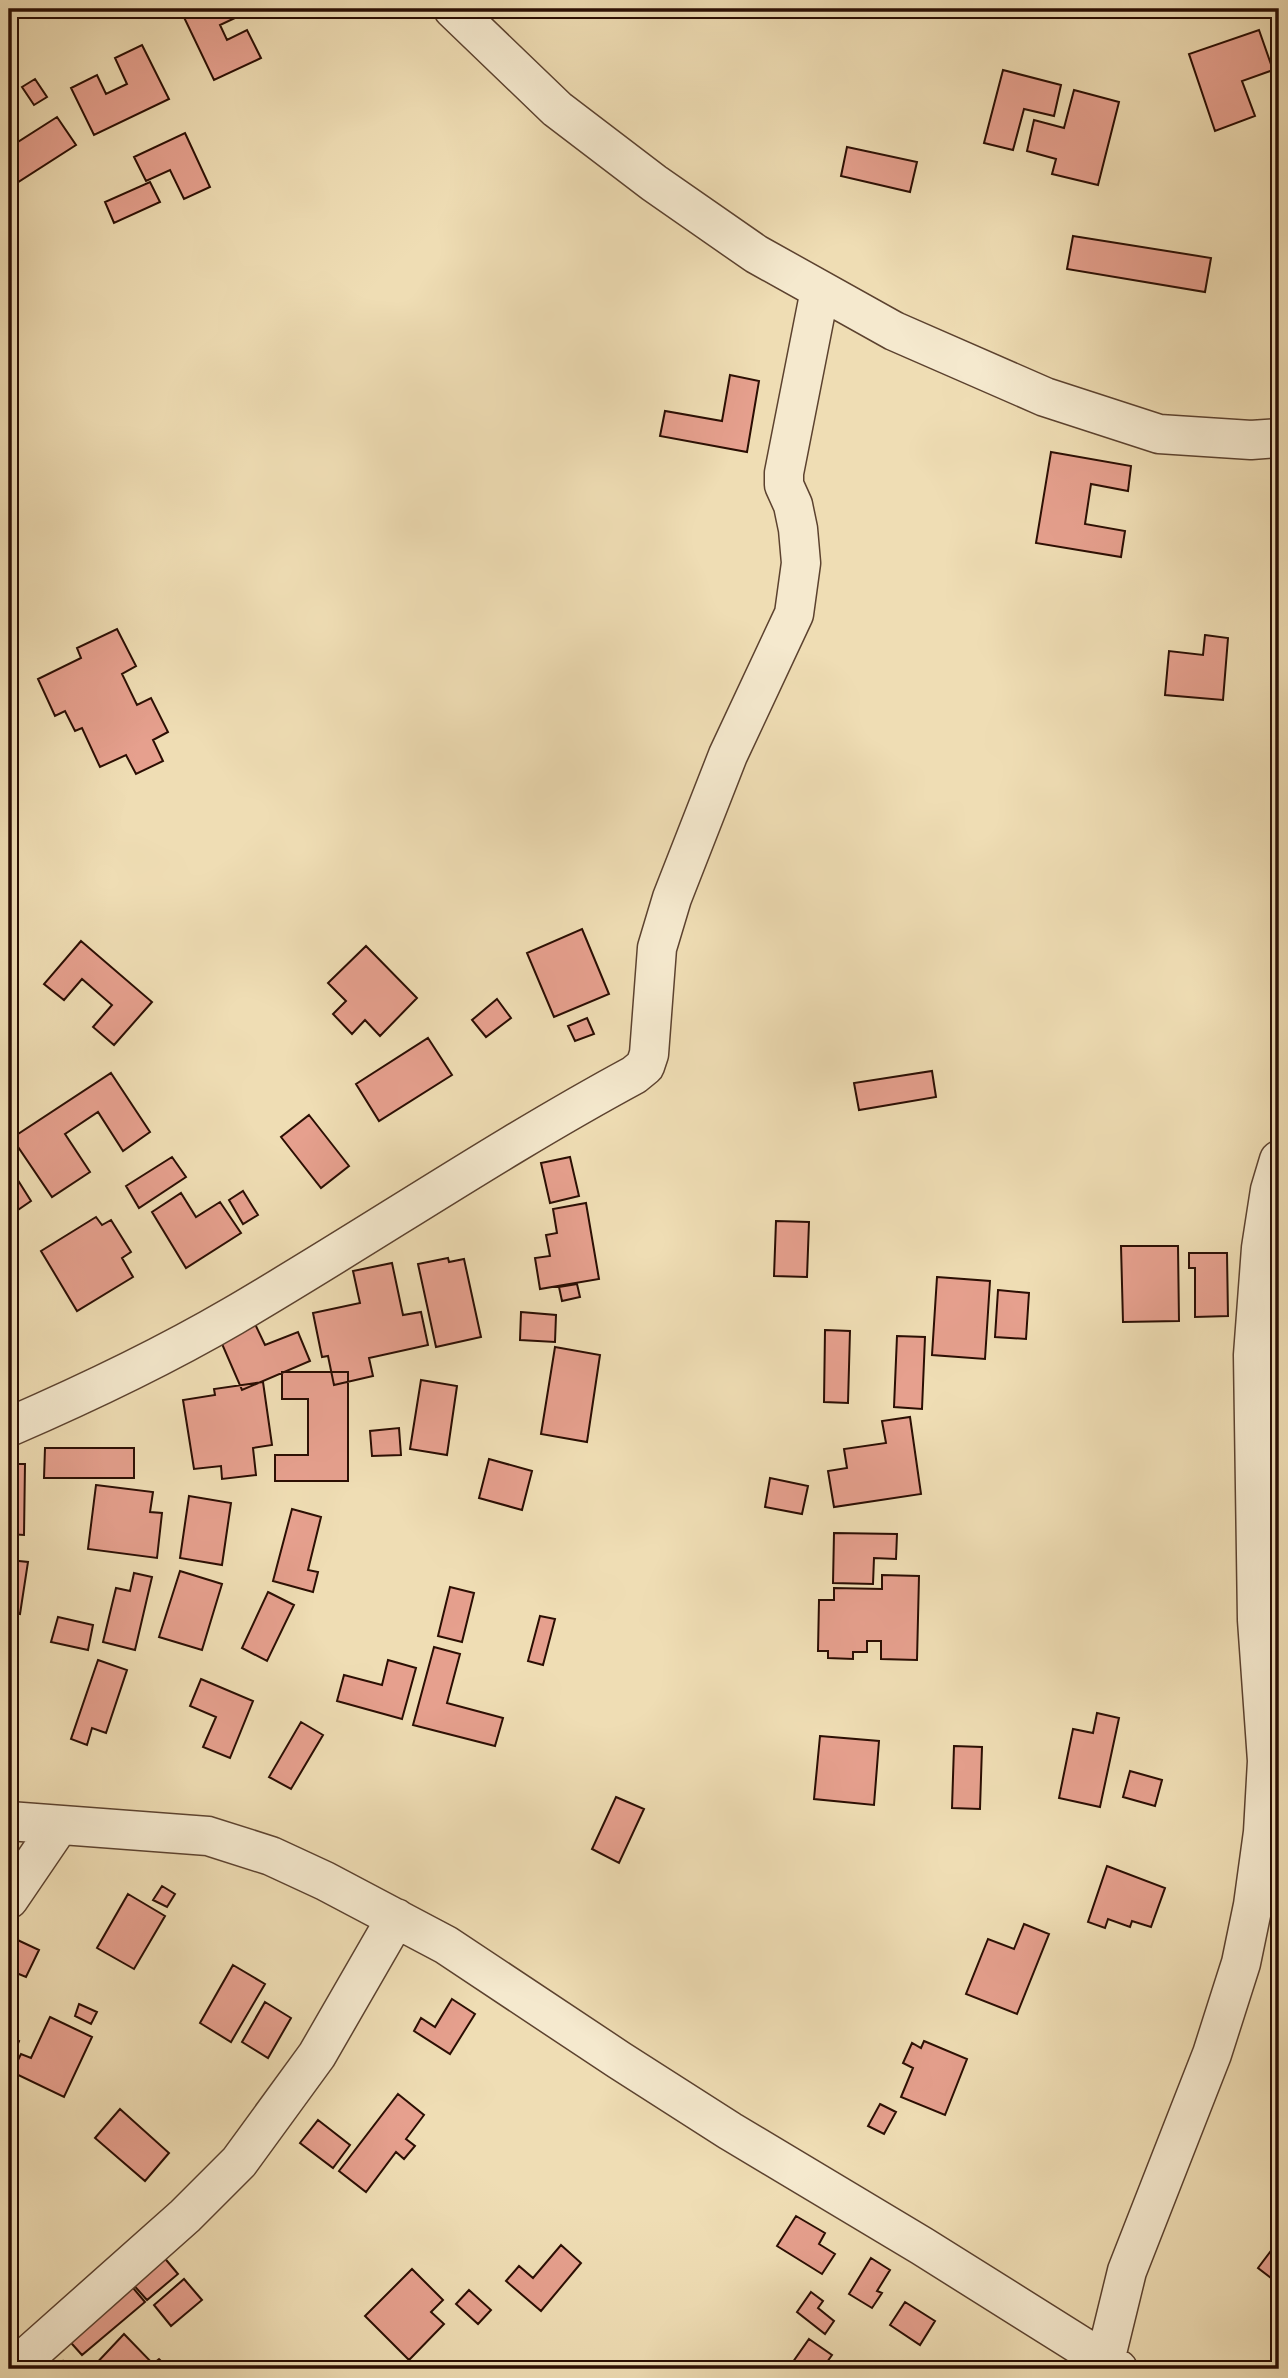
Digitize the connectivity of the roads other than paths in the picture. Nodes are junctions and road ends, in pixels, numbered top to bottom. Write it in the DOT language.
graph roads {
  1 [pos="453,9"];
  2 [pos="820,290"];
  3 [pos="1279,438"];
  4 [pos="1279,1160"];
  5 [pos="9,1427"];
  6 [pos="9,1821"];
  7 [pos="58,1827"];
  8 [pos="9,1899"];
  9 [pos="396,1918"];
  10 [pos="1109,2367"];
  11 [pos="13,2369"];
  1 -- 2 [label="street"];
  2 -- 3 [label="street"];
  2 -- 5 [label="street"];
  4 -- 10 [label="street"];
  6 -- 7 [label="street"];
  7 -- 8 [label="street"];
  7 -- 9 [label="street"];
  9 -- 10 [label="street"];
  9 -- 11 [label="street"];
}
